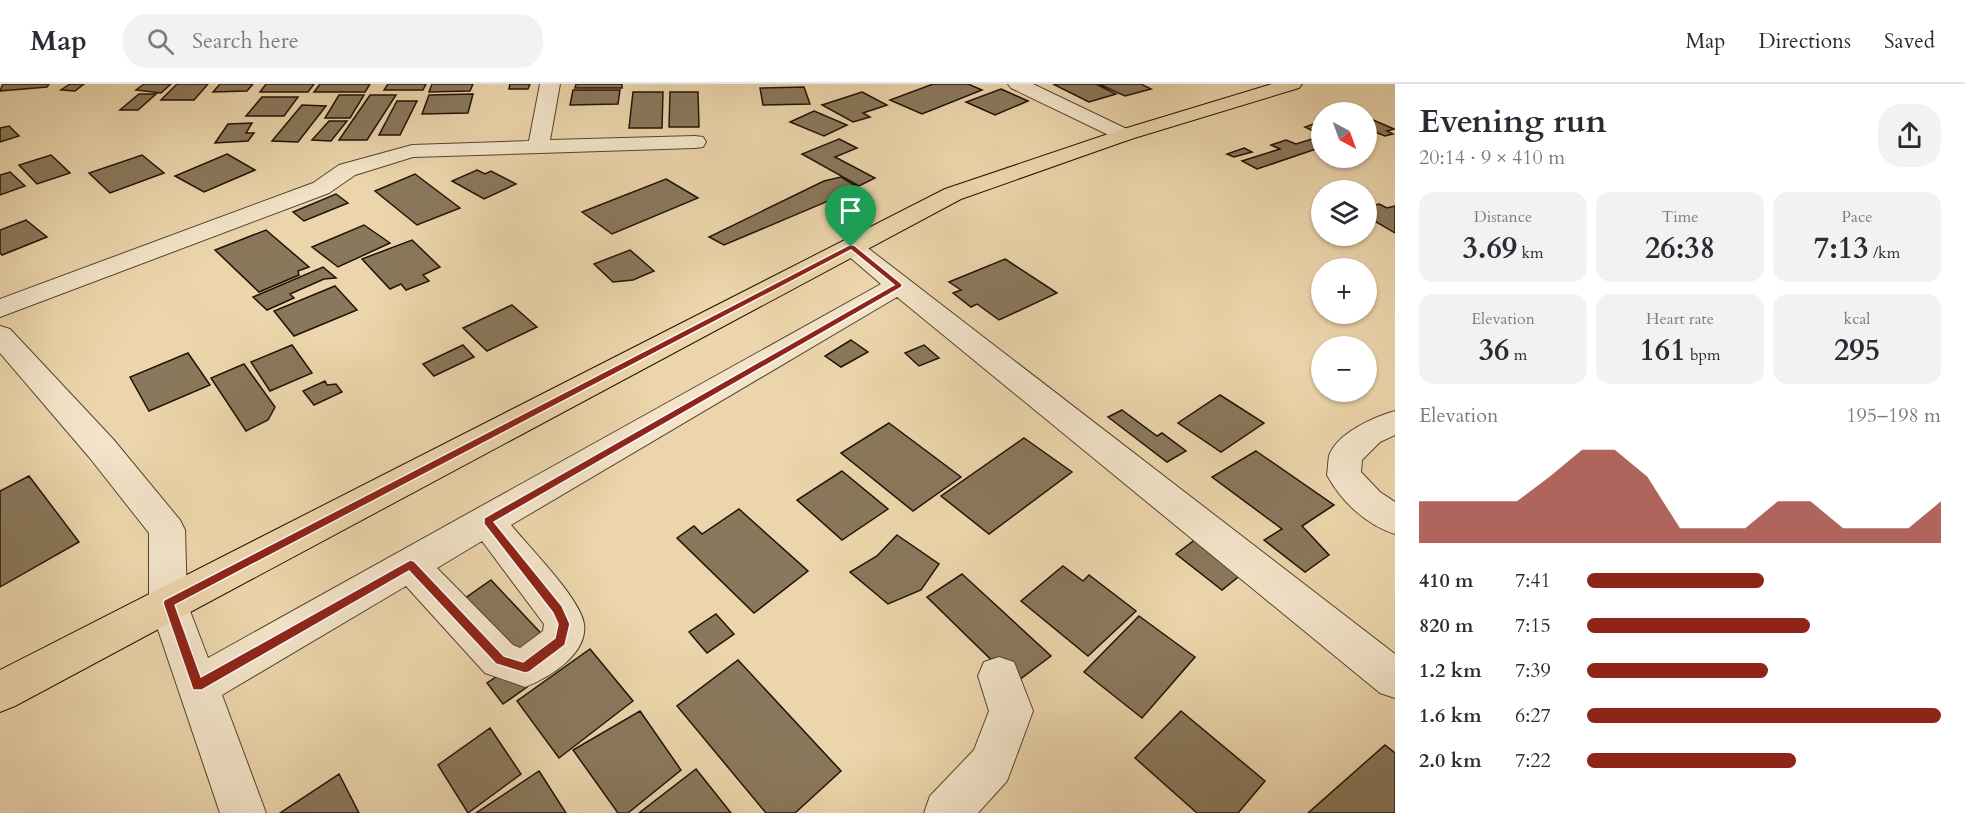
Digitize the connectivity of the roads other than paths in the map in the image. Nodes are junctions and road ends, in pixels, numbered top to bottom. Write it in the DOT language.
graph roads {
  1 [pos="550,84"];
  2 [pos="1018,84"];
  3 [pos="1293,84"];
  4 [pos="1124,135"];
  5 [pos="695,141"];
  6 [pos="538,148"];
  7 [pos="851,247"];
  8 [pos="899,285"];
  9 [pos="0,309"];
  10 [pos="3,343"];
  11 [pos="1395,422"];
  12 [pos="1395,520"];
  13 [pos="487,521"];
  14 [pos="410,564"];
  15 [pos="168,603"];
  16 [pos="999,676"];
  17 [pos="1395,679"];
  18 [pos="198,686"];
  19 [pos="0,692"];
  20 [pos="243,813"];
  21 [pos="947,813"];
  1 -- 6 [label="street"];
  2 -- 4 [label="street"];
  3 -- 4 [label="main road"];
  4 -- 7 [label="main road"];
  5 -- 6 [label="street"];
  6 -- 9 [label="street"];
  7 -- 8 [label="street"];
  7 -- 15 [label="main road"];
  8 -- 13 [label="street"];
  8 -- 17 [label="street"];
  10 -- 15 [label="street"];
  11 -- 12 [label="street"];
  13 -- 14 [label="street"];
  13 -- 14 [label="street"];
  14 -- 18 [label="street"];
  15 -- 18 [label="street"];
  15 -- 19 [label="main road"];
  16 -- 21 [label="street"];
  18 -- 20 [label="street"];
}
